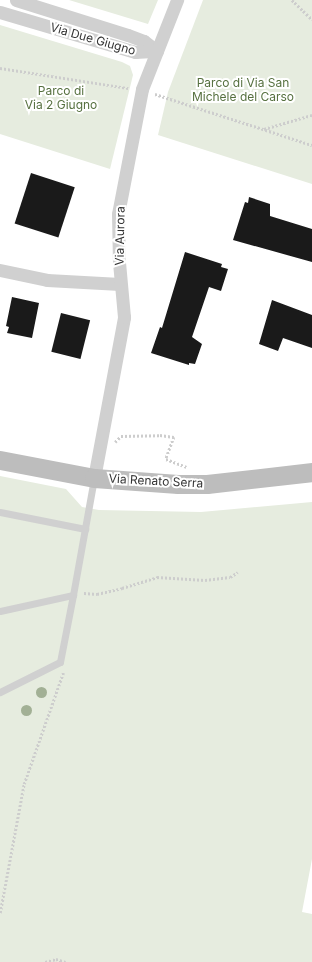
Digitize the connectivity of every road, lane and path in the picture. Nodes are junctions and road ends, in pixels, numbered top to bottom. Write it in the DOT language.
graph roads {
  1 [pos="16,0"];
  2 [pos="177,0"];
  3 [pos="292,0"];
  4 [pos="0,12"];
  5 [pos="312,19"];
  6 [pos="157,51"];
  7 [pos="0,68"];
  8 [pos="142,90"];
  9 [pos="312,116"];
  10 [pos="263,129"];
  11 [pos="312,145"];
  12 [pos="0,270"];
  13 [pos="120,284"];
  14 [pos="100,444"];
  15 [pos="0,460"];
  16 [pos="193,469"];
  17 [pos="312,472"];
  18 [pos="94,478"];
  19 [pos="0,512"];
  20 [pos="85,529"];
  21 [pos="238,572"];
  22 [pos="77,594"];
  23 [pos="0,611"];
  24 [pos="65,667"];
  25 [pos="0,692"];
  26 [pos="0,902"];
  27 [pos="0,913"];
  28 [pos="45,962"];
  29 [pos="66,962"];
  1 -- 6 [label="street, Via Due Giugno"];
  2 -- 6 [label="street, Via Aurora"];
  3 -- 5 [label="path"];
  4 -- 6 [label="street, Via Due Giugno"];
  6 -- 8 [label="street, Via Aurora"];
  7 -- 8 [label="path"];
  8 -- 10 [label="path"];
  8 -- 13 [label="street, Via Aurora"];
  9 -- 10 [label="path"];
  10 -- 11 [label="path"];
  12 -- 13 [label="street"];
  13 -- 14 [label="street, Via Aurora"];
  14 -- 16 [label="path"];
  14 -- 18 [label="street, Via Aurora"];
  15 -- 18 [label="street, Via Renato Serra"];
  17 -- 18 [label="street, Via Renato Serra"];
  18 -- 20 [label="lane"];
  19 -- 20 [label="lane"];
  20 -- 22 [label="lane"];
  21 -- 22 [label="path"];
  22 -- 23 [label="lane"];
  22 -- 25 [label="lane"];
  24 -- 26 [label="path"];
  26 -- 27 [label="path"];
  28 -- 29 [label="path"];
}
